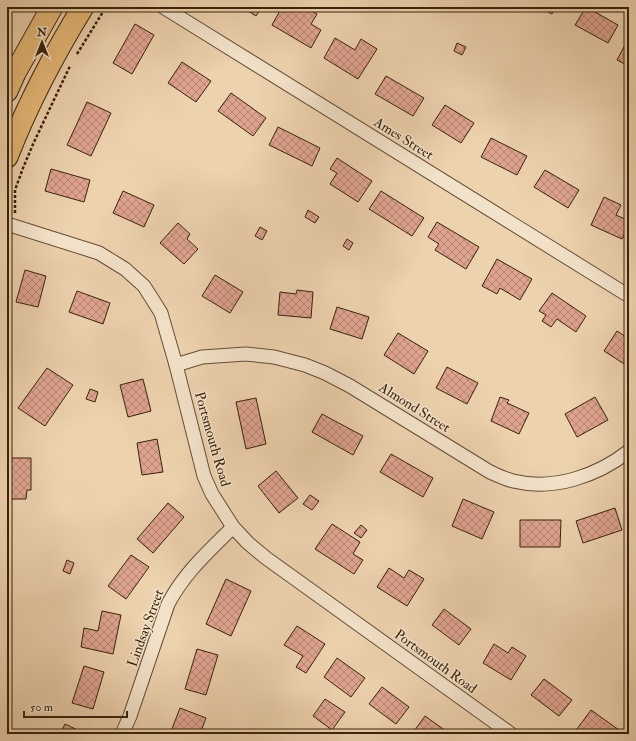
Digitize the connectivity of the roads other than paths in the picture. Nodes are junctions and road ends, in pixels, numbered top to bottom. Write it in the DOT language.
graph roads {
  1 [pos="52,7"];
  2 [pos="83,7"];
  3 [pos="163,7"];
  4 [pos="7,91"];
  5 [pos="7,157"];
  6 [pos="10,225"];
  7 [pos="629,296"];
  8 [pos="176,366"];
  9 [pos="629,451"];
  10 [pos="233,527"];
  11 [pos="122,734"];
  12 [pos="511,734"];
  1 -- 4 [label="main road"];
  2 -- 5 [label="main road"];
  3 -- 7 [label="street, Ames Street"];
  6 -- 8 [label="street, Portsmouth Road"];
  8 -- 9 [label="street, Almond Street"];
  8 -- 10 [label="street, Portsmouth Road"];
  10 -- 11 [label="street, Lindsay Street"];
  10 -- 12 [label="street, Portsmouth Road"];
}
